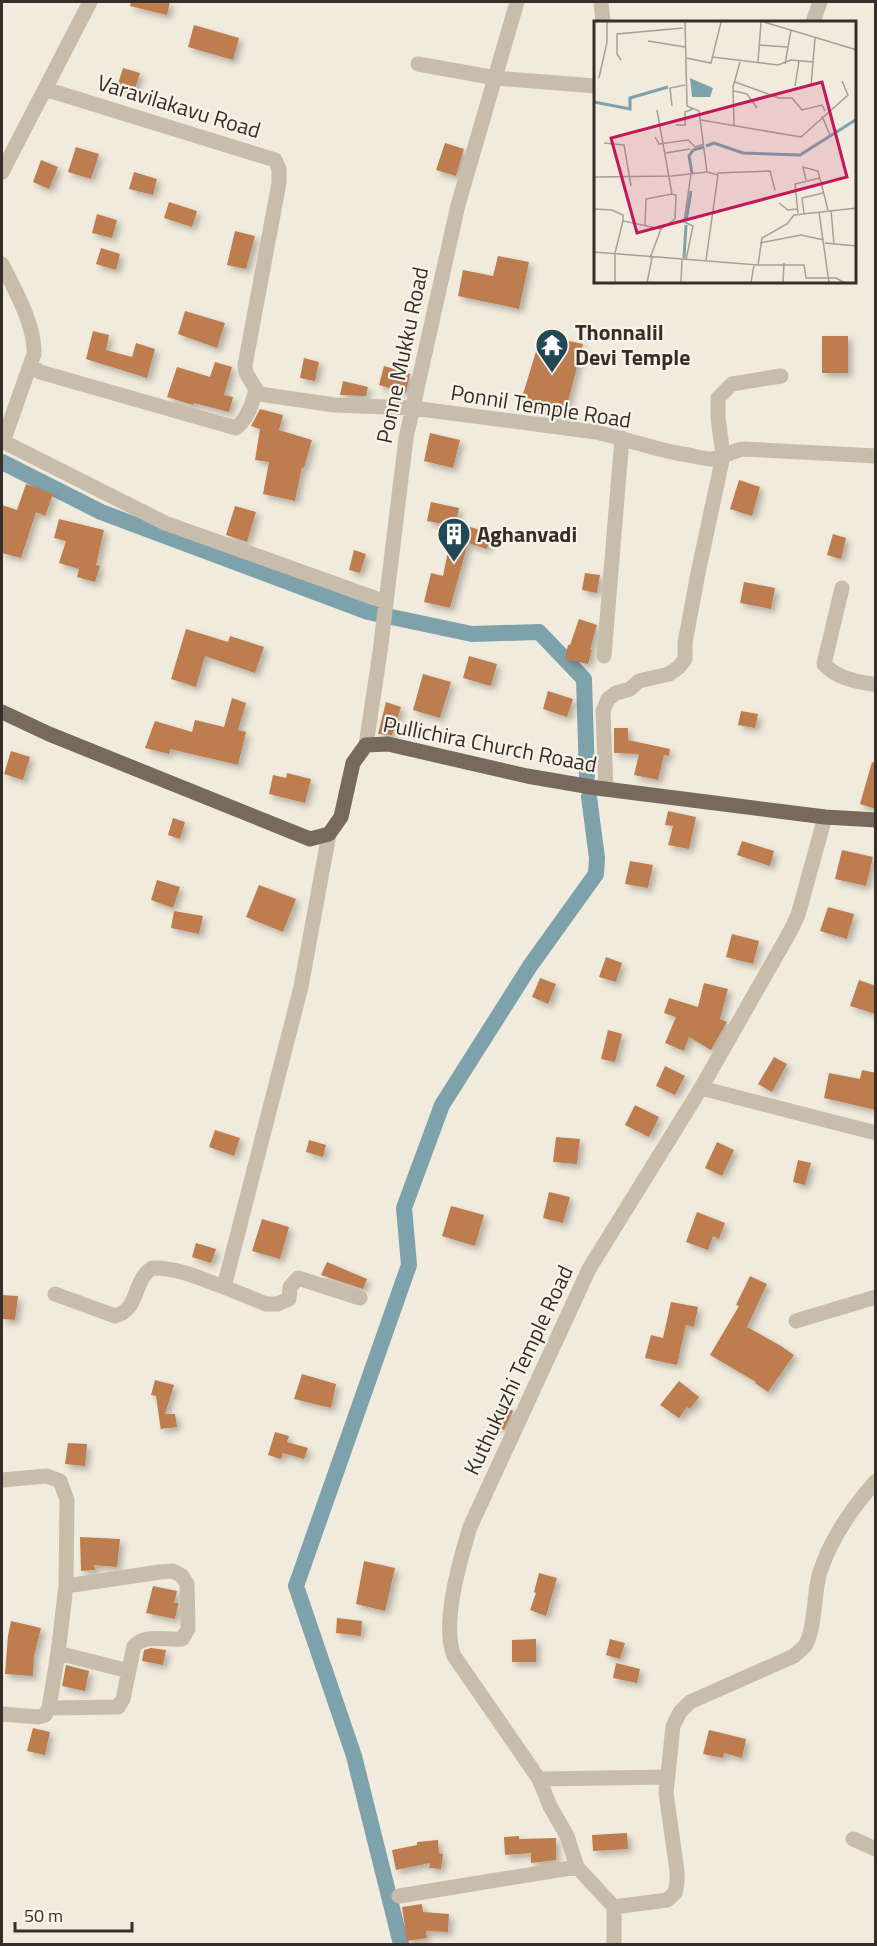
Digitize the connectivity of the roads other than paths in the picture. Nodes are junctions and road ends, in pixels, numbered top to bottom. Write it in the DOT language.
graph roads {
  1 [pos="90,2"];
  2 [pos="517,2"];
  3 [pos="601,2"];
  4 [pos="820,2"];
  5 [pos="603,21"];
  6 [pos="813,21"];
  7 [pos="418,64"];
  8 [pos="496,78"];
  9 [pos="594,86"];
  10 [pos="45,89"];
  11 [pos="2,172"];
  12 [pos="2,264"];
  13 [pos="30,365"];
  14 [pos="782,376"];
  15 [pos="257,392"];
  16 [pos="412,408"];
  17 [pos="622,438"];
  18 [pos="2,442"];
  19 [pos="723,456"];
  20 [pos="876,456"];
  21 [pos="842,588"];
  22 [pos="386,602"];
  23 [pos="604,656"];
  24 [pos="876,685"];
  25 [pos="2,712"];
  26 [pos="366,745"];
  27 [pos="606,789"];
  28 [pos="825,818"];
  29 [pos="876,820"];
  30 [pos="329,834"];
  31 [pos="701,1088"];
  32 [pos="876,1134"];
  33 [pos="224,1287"];
  34 [pos="55,1294"];
  35 [pos="360,1298"];
  36 [pos="876,1298"];
  37 [pos="796,1321"];
  38 [pos="2,1480"];
  39 [pos="876,1481"];
  40 [pos="66,1586"];
  41 [pos="58,1653"];
  42 [pos="129,1671"];
  43 [pos="49,1708"];
  44 [pos="2,1714"];
  45 [pos="667,1777"];
  46 [pos="539,1779"];
  47 [pos="853,1839"];
  48 [pos="876,1849"];
  49 [pos="577,1867"];
  50 [pos="399,1896"];
  51 [pos="614,1907"];
  52 [pos="614,1944"];
  1 -- 10 [label="street"];
  2 -- 8 [label="street, Ponne Mukku Road"];
  3 -- 5 [label="street"];
  4 -- 6 [label="street"];
  7 -- 8 [label="street"];
  8 -- 9 [label="street"];
  8 -- 16 [label="street, Ponne Mukku Road"];
  10 -- 11 [label="street"];
  10 -- 15 [label="street, Varavilakavu Road"];
  12 -- 13 [label="street"];
  13 -- 15 [label="street"];
  13 -- 18 [label="street"];
  14 -- 19 [label="street"];
  15 -- 16 [label="street, Ponnil Temple Road"];
  16 -- 17 [label="street, Ponnil Temple Road"];
  16 -- 22 [label="street, Ponne Mukku Road"];
  17 -- 19 [label="street, Ponnil Temple Road"];
  17 -- 23 [label="street"];
  18 -- 22 [label="street"];
  19 -- 20 [label="street, Ponnil Temple Road"];
  19 -- 27 [label="street"];
  21 -- 24 [label="street"];
  22 -- 26 [label="street, Ponne Mukku Road"];
  25 -- 30 [label="main road"];
  26 -- 27 [label="main road, Pullichira Church Roaad"];
  26 -- 30 [label="main road, Pullichira Church Roaad"];
  27 -- 28 [label="main road, Pullichira Church Roaad"];
  28 -- 29 [label="main road, Pullichira Church Roaad"];
  28 -- 31 [label="street, Kuthukuzhi Temple Road"];
  30 -- 33 [label="street"];
  31 -- 32 [label="street"];
  31 -- 46 [label="street, Kuthukuzhi Temple Road"];
  33 -- 34 [label="street"];
  33 -- 35 [label="street"];
  36 -- 37 [label="street"];
  38 -- 40 [label="street"];
  39 -- 45 [label="street"];
  40 -- 41 [label="street"];
  40 -- 42 [label="street"];
  41 -- 42 [label="street"];
  41 -- 43 [label="street"];
  42 -- 43 [label="street"];
  43 -- 44 [label="street"];
  45 -- 46 [label="street"];
  45 -- 51 [label="street"];
  46 -- 49 [label="street, Kuthukuzhi Temple Road"];
  47 -- 48 [label="street"];
  49 -- 50 [label="street"];
  49 -- 51 [label="street, Kuthukuzhi Temple Road"];
  51 -- 52 [label="street"];
}
